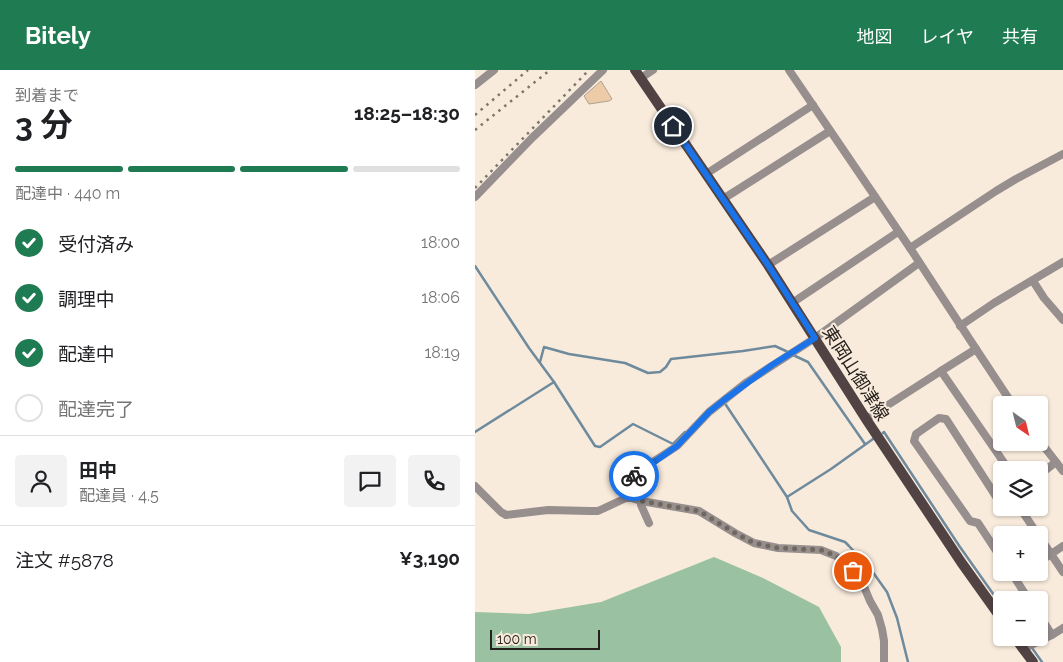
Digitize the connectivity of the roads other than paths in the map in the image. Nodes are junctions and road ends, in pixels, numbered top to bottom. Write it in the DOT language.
graph roads {
  1 [pos="494,70"];
  2 [pos="603,70"];
  3 [pos="653,70"];
  4 [pos="789,70"];
  5 [pos="638,74"];
  6 [pos="475,85"];
  7 [pos="813,105"];
  8 [pos="830,131"];
  9 [pos="1063,154"];
  10 [pos="706,174"];
  11 [pos="875,197"];
  12 [pos="475,198"];
  13 [pos="723,199"];
  14 [pos="898,232"];
  15 [pos="910,248"];
  16 [pos="1063,262"];
  17 [pos="919,263"];
  18 [pos="768,265"];
  19 [pos="1033,281"];
  20 [pos="792,303"];
  21 [pos="1063,320"];
  22 [pos="960,326"];
  23 [pos="815,338"];
  24 [pos="976,349"];
  25 [pos="941,371"];
  26 [pos="1007,396"];
  27 [pos="866,419"];
  28 [pos="1048,451"];
  29 [pos="1003,461"];
  30 [pos="1060,465"];
  31 [pos="1048,471"];
  32 [pos="475,486"];
  33 [pos="993,492"];
  34 [pos="628,497"];
  35 [pos="641,501"];
  36 [pos="649,523"];
  37 [pos="993,546"];
  38 [pos="1063,546"];
  39 [pos="1048,549"];
  40 [pos="1051,554"];
  41 [pos="1048,556"];
  42 [pos="1063,572"];
  43 [pos="993,607"];
  44 [pos="1063,628"];
  45 [pos="1048,629"];
  46 [pos="1052,635"];
  47 [pos="1048,637"];
  48 [pos="1028,646"];
  49 [pos="884,662"];
  50 [pos="1033,662"];
  1 -- 6 [label="street"];
  2 -- 12 [label="street"];
  3 -- 5 [label="street"];
  4 -- 7 [label="street"];
  5 -- 10 [label="main road, 東岡山御津線"];
  7 -- 8 [label="street"];
  7 -- 10 [label="street"];
  8 -- 11 [label="street"];
  8 -- 13 [label="street"];
  9 -- 15 [label="street"];
  10 -- 13 [label="main road, 東岡山御津線"];
  11 -- 14 [label="street"];
  11 -- 18 [label="street"];
  13 -- 18 [label="main road, 東岡山御津線"];
  14 -- 15 [label="street"];
  14 -- 20 [label="street"];
  15 -- 17 [label="street"];
  16 -- 19 [label="street"];
  17 -- 22 [label="street"];
  17 -- 23 [label="street"];
  18 -- 20 [label="main road, 東岡山御津線"];
  19 -- 21 [label="street"];
  19 -- 22 [label="street"];
  20 -- 23 [label="main road, 東岡山御津線"];
  22 -- 24 [label="street"];
  23 -- 27 [label="main road, 東岡山御津線"];
  23 -- 34 [label="street"];
  24 -- 25 [label="street"];
  24 -- 26 [label="street"];
  25 -- 27 [label="street"];
  25 -- 29 [label="street"];
  27 -- 43 [label="main road, 東岡山御津線"];
  28 -- 30 [label="street"];
  30 -- 31 [label="street"];
  32 -- 34 [label="street"];
  33 -- 37 [label="street"];
  34 -- 35 [label="street"];
  35 -- 36 [label="street"];
  35 -- 49 [label="street"];
  38 -- 40 [label="street"];
  39 -- 40 [label="street"];
  40 -- 41 [label="street"];
  40 -- 42 [label="street"];
  44 -- 46 [label="street"];
  45 -- 46 [label="street"];
  46 -- 47 [label="street"];
  48 -- 50 [label="main road"];
}
